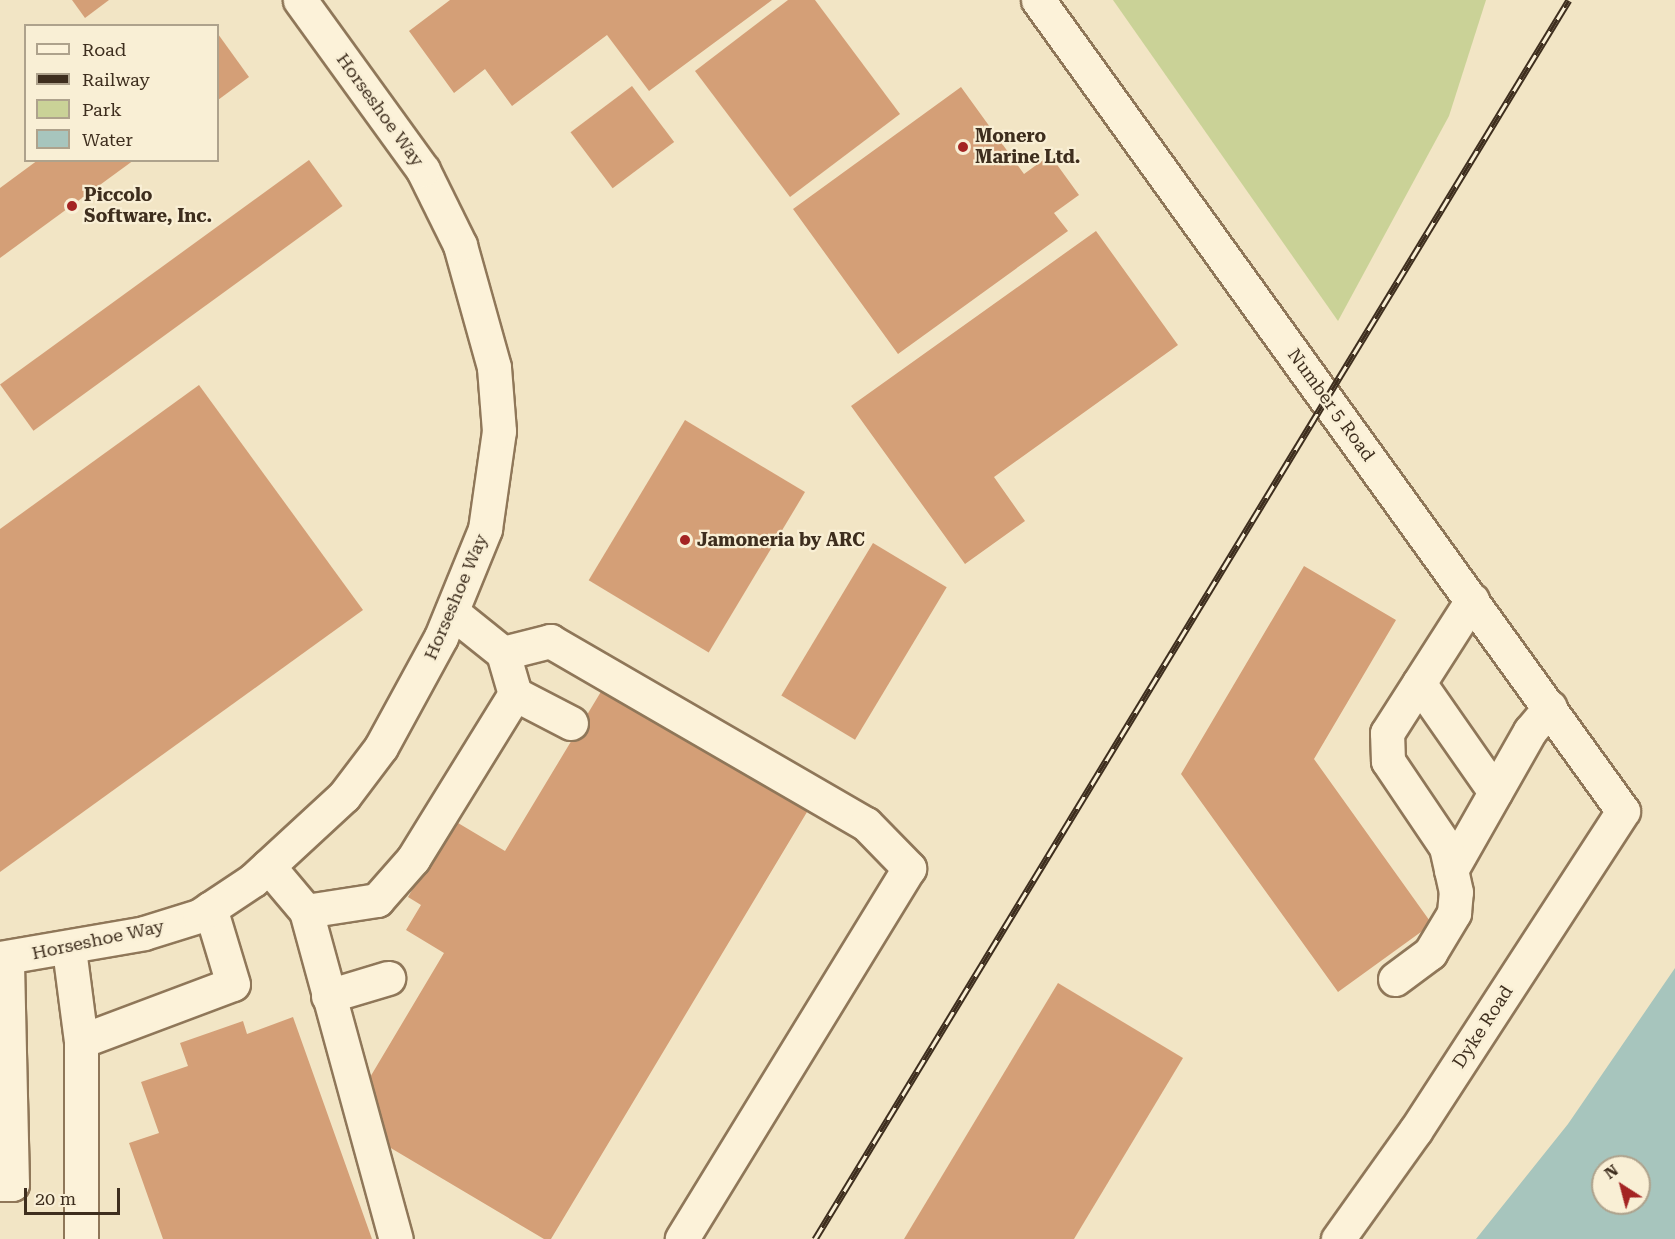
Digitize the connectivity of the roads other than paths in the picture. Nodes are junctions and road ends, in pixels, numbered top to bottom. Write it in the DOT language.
graph roads {
  1 [pos="300,0"];
  2 [pos="1038,0"];
  3 [pos="1472,600"];
  4 [pos="452,612"];
  5 [pos="503,653"];
  6 [pos="1419,683"];
  7 [pos="515,694"];
  8 [pos="1550,707"];
  9 [pos="571,723"];
  10 [pos="1495,792"];
  11 [pos="1623,811"];
  12 [pos="268,866"];
  13 [pos="1451,870"];
  14 [pos="210,908"];
  15 [pos="306,910"];
  16 [pos="69,949"];
  17 [pos="4,958"];
  18 [pos="388,978"];
  19 [pos="1395,979"];
  20 [pos="328,996"];
  21 [pos="81,1041"];
  22 [pos="0,1184"];
  23 [pos="81,1239"];
  24 [pos="396,1239"];
  25 [pos="682,1239"];
  26 [pos="1338,1239"];
  1 -- 4 [label="street, Horseshoe Way"];
  2 -- 3 [label="street, Number 5 Road"];
  3 -- 6 [label="street"];
  3 -- 8 [label="street, Number 5 Road"];
  4 -- 5 [label="street"];
  4 -- 12 [label="street, Horseshoe Way"];
  5 -- 7 [label="street"];
  5 -- 25 [label="street"];
  6 -- 10 [label="street"];
  6 -- 13 [label="street"];
  7 -- 9 [label="street"];
  7 -- 15 [label="street"];
  8 -- 10 [label="street"];
  8 -- 11 [label="street, Number 5 Road"];
  10 -- 13 [label="street"];
  11 -- 26 [label="street, Dyke Road"];
  12 -- 14 [label="street, Horseshoe Way"];
  12 -- 15 [label="street"];
  13 -- 19 [label="street"];
  14 -- 16 [label="street, Horseshoe Way"];
  14 -- 21 [label="street"];
  15 -- 20 [label="street"];
  16 -- 17 [label="street, Horseshoe Way"];
  16 -- 21 [label="street"];
  17 -- 22 [label="street"];
  18 -- 20 [label="street"];
  20 -- 24 [label="street"];
  21 -- 23 [label="street"];
}
